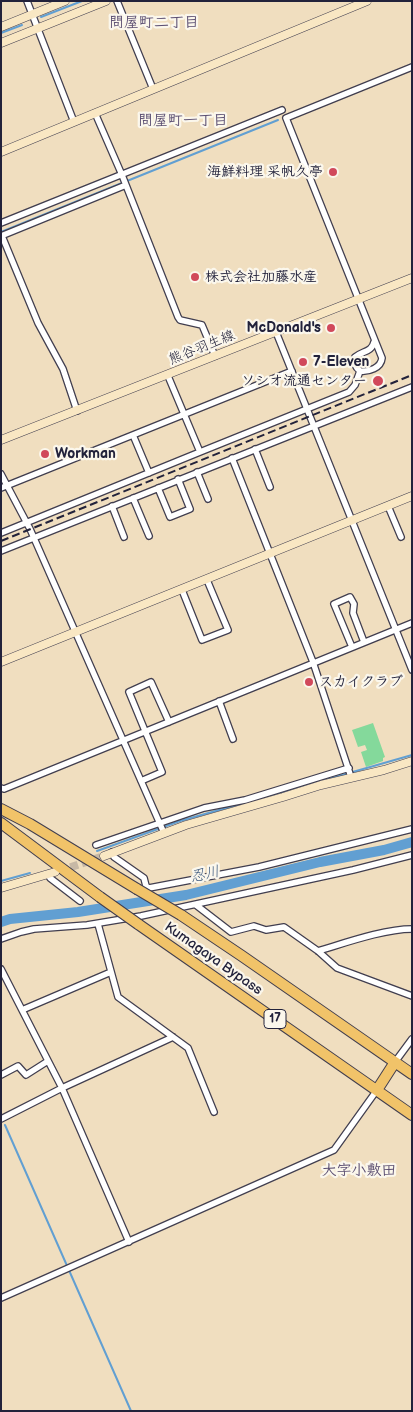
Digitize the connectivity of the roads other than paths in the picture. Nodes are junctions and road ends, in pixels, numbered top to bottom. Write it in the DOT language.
graph roads {
  1 [pos="27,1"];
  2 [pos="65,1"];
  3 [pos="106,1"];
  4 [pos="117,1"];
  5 [pos="367,1"];
  6 [pos="33,14"];
  7 [pos="1,27"];
  8 [pos="38,27"];
  9 [pos="1,43"];
  10 [pos="412,67"];
  11 [pos="152,90"];
  12 [pos="282,110"];
  13 [pos="95,113"];
  14 [pos="74,122"];
  15 [pos="1,152"];
  16 [pos="122,175"];
  17 [pos="126,185"];
  18 [pos="1,223"];
  19 [pos="2,236"];
  20 [pos="412,278"];
  21 [pos="358,300"];
  22 [pos="276,332"];
  23 [pos="374,341"];
  24 [pos="215,356"];
  25 [pos="292,371"];
  26 [pos="360,371"];
  27 [pos="168,376"];
  28 [pos="412,387"];
  29 [pos="306,409"];
  30 [pos="77,411"];
  31 [pos="184,414"];
  32 [pos="312,425"];
  33 [pos="133,435"];
  34 [pos="1,440"];
  35 [pos="255,449"];
  36 [pos="200,452"];
  37 [pos="232,458"];
  38 [pos="197,472"];
  39 [pos="149,473"];
  40 [pos="1,474"];
  41 [pos="178,480"];
  42 [pos="4,487"];
  43 [pos="270,487"];
  44 [pos="158,488"];
  45 [pos="412,496"];
  46 [pos="133,498"];
  47 [pos="208,499"];
  48 [pos="112,506"];
  49 [pos="388,506"];
  50 [pos="352,520"];
  51 [pos="26,522"];
  52 [pos="1,533"];
  53 [pos="149,536"];
  54 [pos="124,537"];
  55 [pos="401,537"];
  56 [pos="34,538"];
  57 [pos="1,551"];
  58 [pos="269,555"];
  59 [pos="207,580"];
  60 [pos="182,590"];
  61 [pos="412,623"];
  62 [pos="395,630"];
  63 [pos="75,632"];
  64 [pos="364,642"];
  65 [pos="352,647"];
  66 [pos="1,662"];
  67 [pos="313,662"];
  68 [pos="412,670"];
  69 [pos="219,701"];
  70 [pos="169,722"];
  71 [pos="146,732"];
  72 [pos="233,738"];
  73 [pos="123,741"];
  74 [pos="412,761"];
  75 [pos="350,773"];
  76 [pos="141,781"];
  77 [pos="1,788"];
  78 [pos="1,809"];
  79 [pos="1,823"];
  80 [pos="162,828"];
  81 [pos="412,829"];
  82 [pos="96,845"];
  83 [pos="112,852"];
  84 [pos="412,855"];
  85 [pos="104,856"];
  86 [pos="52,873"];
  87 [pos="1,888"];
  88 [pos="80,901"];
  89 [pos="196,905"];
  90 [pos="98,924"];
  91 [pos="412,929"];
  92 [pos="1,939"];
  93 [pos="318,951"];
  94 [pos="1,969"];
  95 [pos="111,972"];
  96 [pos="412,996"];
  97 [pos="22,1010"];
  98 [pos="173,1037"];
  99 [pos="412,1038"];
  100 [pos="48,1061"];
  101 [pos="395,1062"];
  102 [pos="412,1074"];
  103 [pos="1,1075"];
  104 [pos="62,1088"];
  105 [pos="377,1090"];
  106 [pos="214,1112"];
  107 [pos="412,1114"];
  108 [pos="1,1119"];
  109 [pos="129,1242"];
  110 [pos="1,1298"];
  1 -- 6 [label="street"];
  2 -- 6 [label="street"];
  3 -- 8 [label="street"];
  4 -- 11 [label="street"];
  5 -- 11 [label="street"];
  6 -- 7 [label="street"];
  6 -- 8 [label="street"];
  8 -- 9 [label="street"];
  8 -- 14 [label="street"];
  10 -- 21 [label="street"];
  11 -- 13 [label="street"];
  12 -- 16 [label="street"];
  13 -- 14 [label="street"];
  13 -- 16 [label="street"];
  14 -- 15 [label="street"];
  16 -- 17 [label="street"];
  16 -- 18 [label="street"];
  17 -- 19 [label="street"];
  17 -- 24 [label="street"];
  19 -- 30 [label="street"];
  20 -- 21 [label="street, 熊谷羽生線"];
  21 -- 22 [label="street, 熊谷羽生線"];
  21 -- 23 [label="street"];
  22 -- 24 [label="street, 熊谷羽生線"];
  22 -- 25 [label="street"];
  23 -- 26 [label="street"];
  23 -- 26 [label="street"];
  24 -- 27 [label="street, 熊谷羽生線"];
  25 -- 29 [label="street"];
  25 -- 31 [label="street"];
  26 -- 29 [label="street"];
  27 -- 30 [label="street, 熊谷羽生線"];
  27 -- 31 [label="street"];
  28 -- 32 [label="street"];
  29 -- 32 [label="street"];
  29 -- 36 [label="street"];
  30 -- 34 [label="street, 熊谷羽生線"];
  31 -- 33 [label="street"];
  31 -- 36 [label="street"];
  32 -- 35 [label="street"];
  32 -- 50 [label="street"];
  33 -- 39 [label="street"];
  33 -- 42 [label="street"];
  35 -- 37 [label="street"];
  35 -- 43 [label="street"];
  36 -- 39 [label="street"];
  37 -- 38 [label="street"];
  37 -- 58 [label="street"];
  38 -- 41 [label="street"];
  38 -- 47 [label="street"];
  39 -- 51 [label="street"];
  40 -- 42 [label="street"];
  41 -- 44 [label="street"];
  41 -- 44 [label="street"];
  42 -- 51 [label="street"];
  44 -- 46 [label="street"];
  45 -- 49 [label="street"];
  46 -- 48 [label="street"];
  46 -- 53 [label="street"];
  48 -- 54 [label="street"];
  48 -- 56 [label="street"];
  49 -- 50 [label="street"];
  49 -- 55 [label="street"];
  50 -- 58 [label="street"];
  50 -- 62 [label="street"];
  51 -- 52 [label="street"];
  51 -- 56 [label="street"];
  56 -- 57 [label="street"];
  56 -- 63 [label="street"];
  58 -- 59 [label="street"];
  58 -- 67 [label="street"];
  59 -- 60 [label="street"];
  59 -- 60 [label="street"];
  60 -- 63 [label="street"];
  61 -- 62 [label="street"];
  62 -- 64 [label="street"];
  62 -- 68 [label="street"];
  63 -- 66 [label="street"];
  63 -- 73 [label="street"];
  64 -- 65 [label="street"];
  64 -- 65 [label="street"];
  65 -- 67 [label="street"];
  67 -- 69 [label="street"];
  67 -- 75 [label="street"];
  69 -- 70 [label="street"];
  69 -- 72 [label="street"];
  70 -- 71 [label="street"];
  70 -- 71 [label="street"];
  71 -- 73 [label="street"];
  71 -- 76 [label="street"];
  73 -- 76 [label="street"];
  73 -- 77 [label="street"];
  74 -- 75 [label="street"];
  75 -- 80 [label="street"];
  76 -- 80 [label="street"];
  78 -- 101 [label="highway, Kumagaya Bypass / 17, bridge"];
  79 -- 105 [label="highway, Kumagaya Bypass / 17, bridge"];
  80 -- 82 [label="street"];
  80 -- 83 [label="street"];
  81 -- 83 [label="street"];
  83 -- 85 [label="street"];
  84 -- 89 [label="street"];
  86 -- 87 [label="street"];
  86 -- 88 [label="street"];
  89 -- 90 [label="street"];
  89 -- 93 [label="street"];
  90 -- 92 [label="street"];
  90 -- 95 [label="street"];
  91 -- 93 [label="street"];
  93 -- 96 [label="street"];
  94 -- 97 [label="street"];
  95 -- 97 [label="street"];
  95 -- 98 [label="street"];
  97 -- 100 [label="street"];
  98 -- 104 [label="street"];
  98 -- 106 [label="street"];
  99 -- 101 [label="street"];
  100 -- 103 [label="street"];
  100 -- 104 [label="street"];
  101 -- 102 [label="highway, Kumagaya Bypass / 17"];
  101 -- 105 [label="highway"];
  104 -- 108 [label="street"];
  104 -- 109 [label="street"];
  105 -- 107 [label="highway, Kumagaya Bypass / 17"];
  105 -- 109 [label="street"];
  109 -- 110 [label="street"];
}
